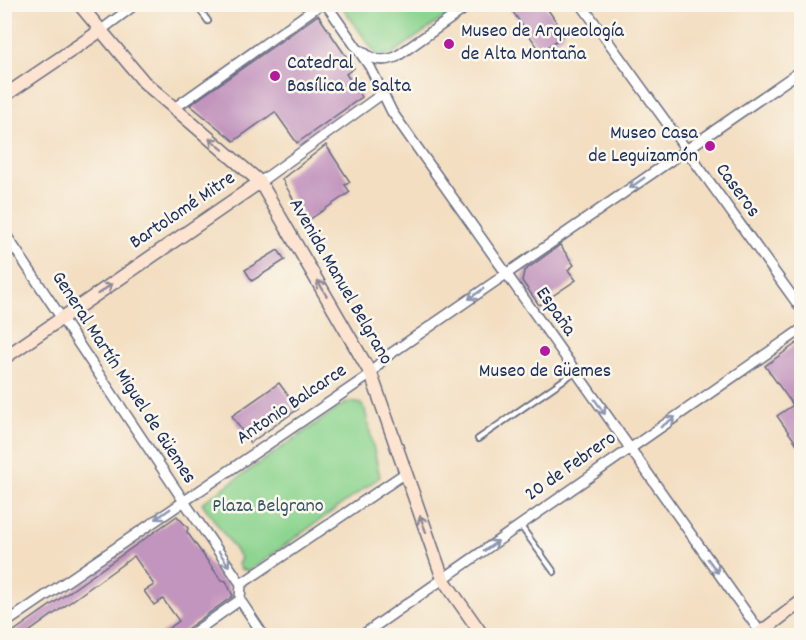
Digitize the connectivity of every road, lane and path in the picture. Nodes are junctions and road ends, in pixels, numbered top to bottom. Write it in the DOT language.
graph roads {
  1 [pos="79,4"];
  2 [pos="136,4"];
  3 [pos="196,4"];
  4 [pos="321,4"];
  5 [pos="326,4"];
  6 [pos="471,4"];
  7 [pos="581,4"];
  8 [pos="208,21"];
  9 [pos="100,31"];
  10 [pos="354,44"];
  11 [pos="801,70"];
  12 [pos="382,94"];
  13 [pos="4,96"];
  14 [pos="173,110"];
  15 [pos="685,150"];
  16 [pos="260,182"];
  17 [pos="4,232"];
  18 [pos="506,273"];
  19 [pos="801,310"];
  20 [pos="63,318"];
  21 [pos="801,329"];
  22 [pos="4,358"];
  23 [pos="575,372"];
  24 [pos="371,374"];
  25 [pos="478,439"];
  26 [pos="628,449"];
  27 [pos="404,474"];
  28 [pos="183,500"];
  29 [pos="520,525"];
  30 [pos="554,572"];
  31 [pos="443,579"];
  32 [pos="241,584"];
  33 [pos="240,600"];
  34 [pos="800,605"];
  35 [pos="4,624"];
  36 [pos="760,634"];
  37 [pos="363,635"];
  38 [pos="189,636"];
  39 [pos="264,636"];
  40 [pos="483,636"];
  1 -- 9 [label="main road, Avenida Manuel Belgrano"];
  2 -- 9 [label="street"];
  3 -- 8 [label="lane"];
  4 -- 14 [label="street"];
  5 -- 10 [label="street, España"];
  6 -- 10 [label="street"];
  7 -- 15 [label="street, Caseros"];
  9 -- 13 [label="main road"];
  9 -- 14 [label="main road, Avenida Manuel Belgrano"];
  10 -- 12 [label="street, España"];
  11 -- 15 [label="street, Antonio Balcarce"];
  12 -- 16 [label="street, Bartolomé Mitre"];
  12 -- 18 [label="street, España"];
  16 -- 14 [label="main road, Avenida Manuel Belgrano, one-way"];
  15 -- 18 [label="street, Antonio Balcarce, one-way"];
  15 -- 19 [label="street, Caseros"];
  20 -- 16 [label="main road, Bartolomé Mitre, one-way"];
  24 -- 16 [label="main road, Avenida Manuel Belgrano, one-way"];
  17 -- 20 [label="street, General Martín Miguel de Güemes"];
  18 -- 23 [label="street, España"];
  18 -- 24 [label="street, Antonio Balcarce, one-way"];
  20 -- 22 [label="main road, Bartolomé Mitre"];
  20 -- 28 [label="street, General Martín Miguel de Güemes"];
  26 -- 21 [label="street, 20 de Febrero, one-way"];
  23 -- 25 [label="lane"];
  23 -- 26 [label="street, España, one-way"];
  24 -- 27 [label="main road, Avenida Manuel Belgrano"];
  24 -- 28 [label="street, Antonio Balcarce"];
  26 -- 29 [label="street, 20 de Febrero"];
  26 -- 36 [label="street, España, one-way"];
  31 -- 27 [label="main road, Avenida Manuel Belgrano, one-way"];
  27 -- 32 [label="street"];
  28 -- 32 [label="street, General Martín Miguel de Güemes, one-way"];
  28 -- 35 [label="street, Antonio Balcarce, one-way"];
  29 -- 30 [label="lane"];
  31 -- 29 [label="street, 20 de Febrero, one-way"];
  31 -- 37 [label="street, 20 de Febrero"];
  31 -- 40 [label="main road, Avenida Manuel Belgrano"];
  32 -- 33 [label="street"];
  33 -- 38 [label="street"];
  33 -- 39 [label="street"];
  34 -- 36 [label="main road"];
}
